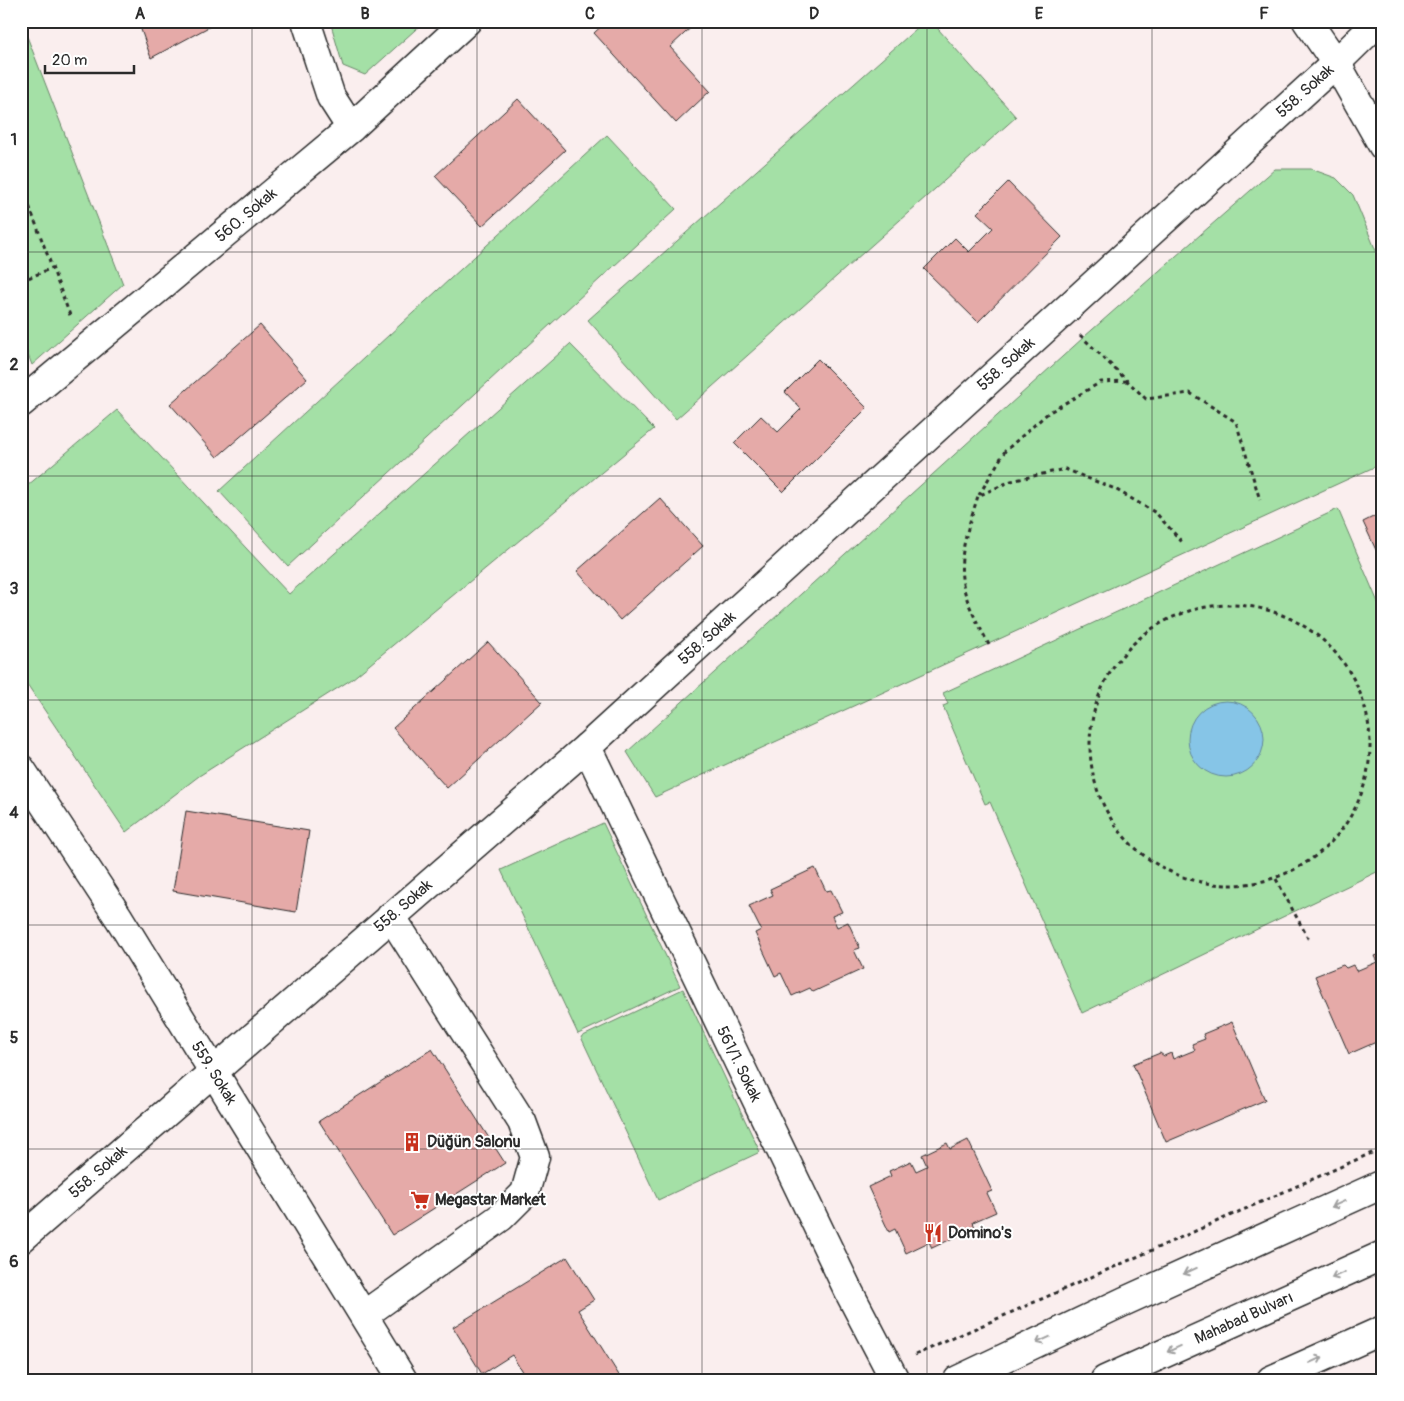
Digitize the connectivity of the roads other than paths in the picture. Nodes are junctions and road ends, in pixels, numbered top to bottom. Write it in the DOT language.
graph roads {
  1 [pos="306,21"];
  2 [pos="467,21"];
  3 [pos="1307,21"];
  4 [pos="1379,21"];
  5 [pos="1336,63"];
  6 [pos="351,128"];
  7 [pos="1383,146"];
  8 [pos="21,404"];
  9 [pos="587,747"];
  10 [pos="21,769"];
  11 [pos="391,916"];
  12 [pos="213,1071"];
  13 [pos="1383,1184"];
  14 [pos="21,1239"];
  15 [pos="1383,1255"];
  16 [pos="364,1315"];
  17 [pos="1383,1330"];
  18 [pos="891,1373"];
  19 [pos="403,1380"];
  20 [pos="958,1380"];
  21 [pos="1105,1380"];
  22 [pos="1271,1380"];
  1 -- 6 [label="street"];
  2 -- 6 [label="street, 560. Sokak"];
  3 -- 5 [label="street"];
  4 -- 5 [label="street, 558. Sokak"];
  5 -- 7 [label="street"];
  5 -- 9 [label="street, 558. Sokak"];
  6 -- 8 [label="street, 560. Sokak"];
  9 -- 11 [label="street, 558. Sokak"];
  9 -- 18 [label="street, 561/1. Sokak"];
  10 -- 12 [label="street, 559. Sokak"];
  11 -- 12 [label="street, 558. Sokak"];
  11 -- 16 [label="street"];
  12 -- 14 [label="street, 558. Sokak"];
  12 -- 16 [label="street, 559. Sokak"];
  13 -- 20 [label="street, one-way"];
  15 -- 21 [label="street, Mahabad Bulvarı, one-way"];
  16 -- 19 [label="street, 559. Sokak"];
  22 -- 17 [label="street, one-way"];
}
